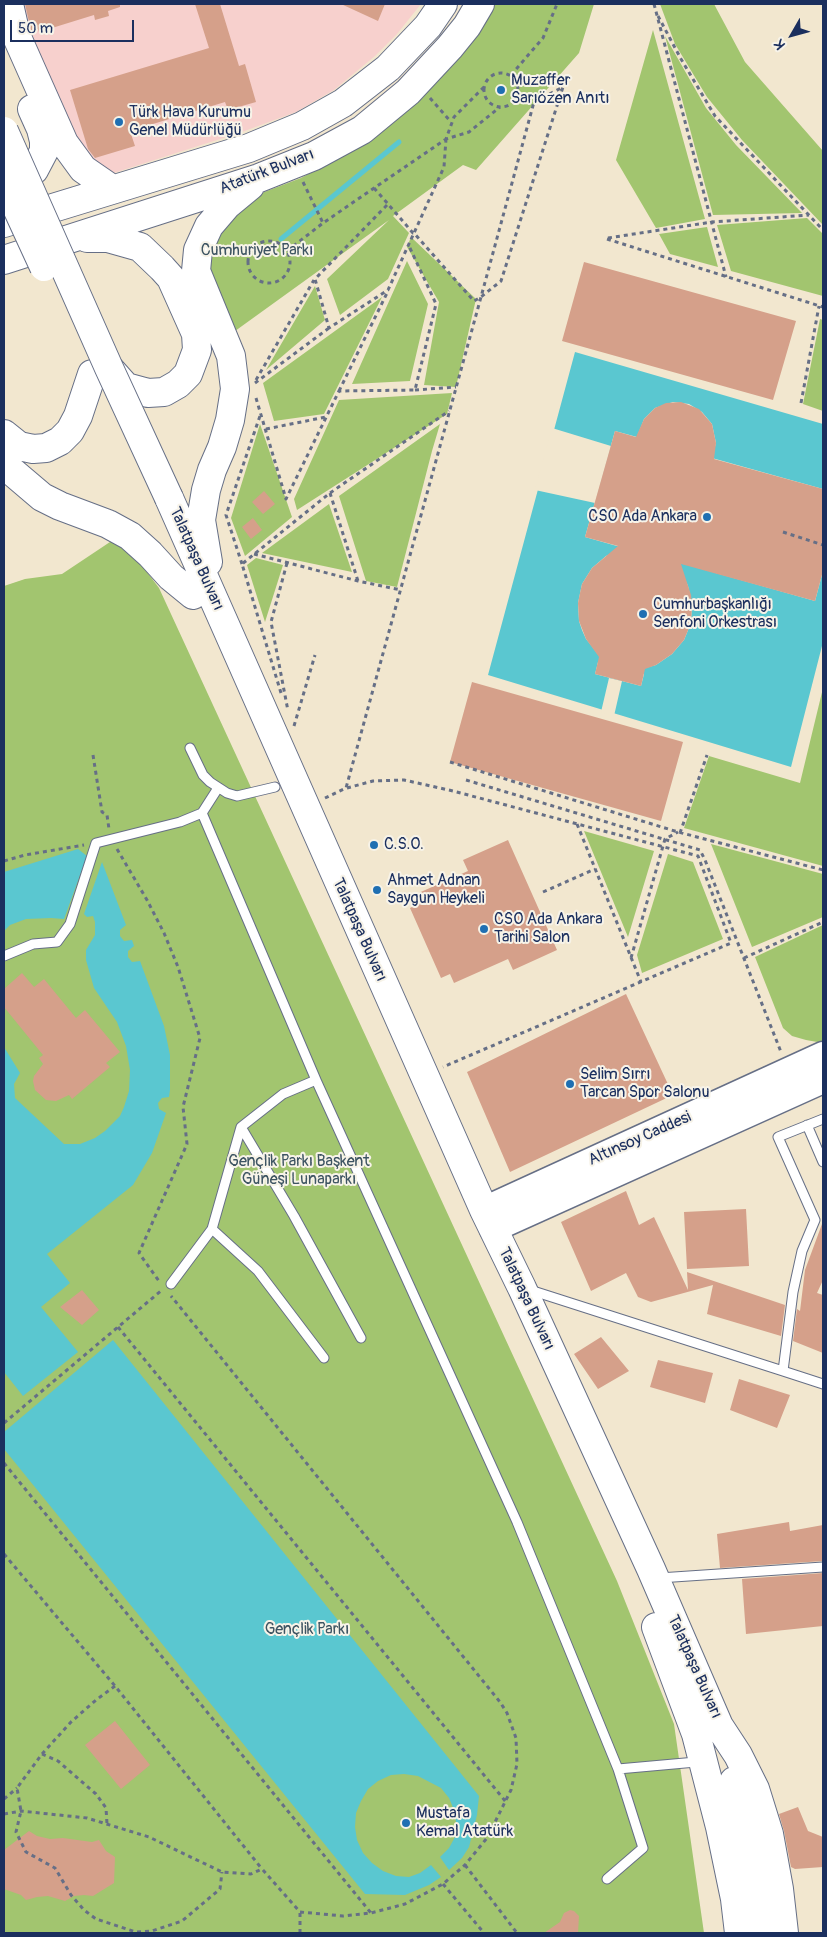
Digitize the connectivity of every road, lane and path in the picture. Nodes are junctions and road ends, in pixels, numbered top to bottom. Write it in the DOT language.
graph roads {
  1 [pos="9,4"];
  2 [pos="442,4"];
  3 [pos="480,4"];
  4 [pos="557,4"];
  5 [pos="654,4"];
  6 [pos="656,12"];
  7 [pos="4,46"];
  8 [pos="511,75"];
  9 [pos="416,83"];
  10 [pos="484,87"];
  11 [pos="500,106"];
  12 [pos="451,122"];
  13 [pos="4,131"];
  14 [pos="446,139"];
  15 [pos="295,164"];
  16 [pos="259,178"];
  17 [pos="4,180"];
  18 [pos="374,188"];
  19 [pos="112,189"];
  20 [pos="4,192"];
  21 [pos="388,204"];
  22 [pos="809,216"];
  23 [pos="712,222"];
  24 [pos="4,223"];
  25 [pos="323,224"];
  26 [pos="823,230"];
  27 [pos="414,233"];
  28 [pos="68,239"];
  29 [pos="408,246"];
  30 [pos="287,251"];
  31 [pos="7,262"];
  32 [pos="726,277"];
  33 [pos="315,279"];
  34 [pos="388,290"];
  35 [pos="481,297"];
  36 [pos="821,306"];
  37 [pos="329,328"];
  38 [pos="100,371"];
  39 [pos="456,387"];
  40 [pos="415,390"];
  41 [pos="339,391"];
  42 [pos="255,394"];
  43 [pos="800,403"];
  44 [pos="449,411"];
  45 [pos="261,413"];
  46 [pos="326,417"];
  47 [pos="266,429"];
  48 [pos="4,434"];
  49 [pos="4,460"];
  50 [pos="330,493"];
  51 [pos="783,532"];
  52 [pos="823,544"];
  53 [pos="254,554"];
  54 [pos="287,563"];
  55 [pos="242,564"];
  56 [pos="358,581"];
  57 [pos="401,590"];
  58 [pos="201,592"];
  59 [pos="315,655"];
  60 [pos="290,723"];
  61 [pos="190,748"];
  62 [pos="93,755"];
  63 [pos="707,755"];
  64 [pos="450,762"];
  65 [pos="466,780"];
  66 [pos="275,787"];
  67 [pos="218,788"];
  68 [pos="346,788"];
  69 [pos="305,807"];
  70 [pos="202,813"];
  71 [pos="577,824"];
  72 [pos="679,832"];
  73 [pos="111,839"];
  74 [pos="665,839"];
  75 [pos="96,842"];
  76 [pos="662,847"];
  77 [pos="4,861"];
  78 [pos="595,869"];
  79 [pos="823,870"];
  80 [pos="544,892"];
  81 [pos="823,922"];
  82 [pos="4,956"];
  83 [pos="631,958"];
  84 [pos="744,958"];
  85 [pos="640,982"];
  86 [pos="823,1055"];
  87 [pos="442,1067"];
  88 [pos="789,1071"];
  89 [pos="316,1080"];
  90 [pos="823,1080"];
  91 [pos="823,1119"];
  92 [pos="807,1125"];
  93 [pos="241,1127"];
  94 [pos="823,1162"];
  95 [pos="488,1219"];
  96 [pos="212,1229"];
  97 [pos="168,1286"];
  98 [pos="522,1288"];
  99 [pos="118,1327"];
  100 [pos="361,1338"];
  101 [pos="324,1358"];
  102 [pos="783,1371"];
  103 [pos="823,1384"];
  104 [pos="4,1423"];
  105 [pos="4,1463"];
  106 [pos="4,1554"];
  107 [pos="823,1567"];
  108 [pos="654,1578"];
  109 [pos="115,1686"];
  110 [pos="708,1730"];
  111 [pos="42,1754"];
  112 [pos="696,1762"];
  113 [pos="618,1769"];
  114 [pos="17,1788"];
  115 [pos="4,1799"];
  116 [pos="506,1802"];
  117 [pos="21,1811"];
  118 [pos="4,1814"];
  119 [pos="108,1824"];
  120 [pos="466,1865"];
  121 [pos="262,1869"];
  122 [pos="222,1872"];
  123 [pos="607,1879"];
  124 [pos="443,1884"];
  125 [pos="300,1912"];
  126 [pos="371,1914"];
  127 [pos="153,1932"];
  128 [pos="300,1933"];
  129 [pos="484,1933"];
  130 [pos="517,1933"];
  131 [pos="721,1933"];
  132 [pos="739,1933"];
  133 [pos="761,1933"];
  134 [pos="784,1933"];
  1 -- 19 [label="main road"];
  2 -- 19 [label="main road, Atatürk Bulvarı"];
  3 -- 9 [label="main road, Atatürk Bulvarı"];
  4 -- 8 [label="path"];
  5 -- 6 [label="path"];
  6 -- 22 [label="path"];
  6 -- 23 [label="path"];
  7 -- 20 [label="main road"];
  8 -- 10 [label="path"];
  8 -- 11 [label="path"];
  9 -- 12 [label="path"];
  9 -- 15 [label="main road, Atatürk Bulvarı"];
  10 -- 11 [label="path"];
  10 -- 12 [label="path"];
  11 -- 14 [label="path"];
  12 -- 14 [label="path"];
  13 -- 38 [label="main road, Talatpaşa Bulvarı, bridge"];
  14 -- 18 [label="path"];
  14 -- 27 [label="path"];
  15 -- 16 [label="main road, Atatürk Bulvarı"];
  15 -- 25 [label="path"];
  16 -- 28 [label="main road, Atatürk Bulvarı"];
  16 -- 58 [label="main road"];
  17 -- 38 [label="main road, Talatpaşa Bulvarı, bridge"];
  18 -- 21 [label="path"];
  18 -- 25 [label="path"];
  19 -- 24 [label="main road, Atatürk Bulvarı"];
  21 -- 27 [label="path"];
  21 -- 33 [label="path"];
  22 -- 23 [label="path"];
  22 -- 26 [label="path"];
  23 -- 32 [label="path"];
  23 -- 32 [label="path"];
  25 -- 30 [label="path"];
  27 -- 29 [label="path"];
  27 -- 35 [label="path"];
  28 -- 31 [label="main road, Atatürk Bulvarı"];
  28 -- 38 [label="main road, bridge"];
  29 -- 34 [label="path"];
  29 -- 40 [label="path"];
  30 -- 30 [label="path"];
  32 -- 36 [label="path"];
  33 -- 37 [label="path"];
  33 -- 37 [label="path"];
  34 -- 37 [label="path"];
  34 -- 41 [label="path"];
  35 -- 35 [label="path"];
  35 -- 39 [label="path"];
  36 -- 43 [label="path"];
  38 -- 48 [label="main road"];
  38 -- 58 [label="main road, Talatpaşa Bulvarı, bridge"];
  39 -- 40 [label="path"];
  39 -- 44 [label="path"];
  40 -- 41 [label="path"];
  41 -- 46 [label="path"];
  42 -- 45 [label="path"];
  44 -- 50 [label="path"];
  44 -- 57 [label="path"];
  45 -- 47 [label="path"];
  45 -- 55 [label="path"];
  46 -- 47 [label="path"];
  46 -- 47 [label="path"];
  49 -- 58 [label="main road"];
  50 -- 53 [label="path"];
  50 -- 56 [label="path"];
  51 -- 52 [label="path"];
  53 -- 54 [label="path"];
  53 -- 55 [label="path"];
  54 -- 55 [label="path"];
  54 -- 56 [label="path"];
  56 -- 57 [label="path"];
  57 -- 68 [label="path"];
  58 -- 66 [label="main road, Talatpaşa Bulvarı"];
  58 -- 69 [label="main road, Talatpaşa Bulvarı"];
  59 -- 60 [label="path"];
  61 -- 67 [label="lane"];
  62 -- 73 [label="path"];
  63 -- 72 [label="path"];
  64 -- 72 [label="path"];
  65 -- 74 [label="path"];
  66 -- 67 [label="lane"];
  66 -- 110 [label="main road, Talatpaşa Bulvarı"];
  67 -- 70 [label="lane"];
  68 -- 69 [label="path"];
  68 -- 71 [label="path"];
  69 -- 95 [label="main road, Talatpaşa Bulvarı"];
  70 -- 73 [label="lane"];
  70 -- 89 [label="lane"];
  71 -- 76 [label="path"];
  71 -- 78 [label="path"];
  72 -- 74 [label="path"];
  72 -- 79 [label="path"];
  73 -- 75 [label="lane"];
  73 -- 97 [label="path"];
  74 -- 76 [label="path"];
  74 -- 84 [label="path"];
  75 -- 77 [label="path"];
  75 -- 82 [label="lane"];
  76 -- 83 [label="path"];
  76 -- 85 [label="path"];
  78 -- 80 [label="path"];
  78 -- 83 [label="path"];
  81 -- 84 [label="path"];
  83 -- 85 [label="path"];
  84 -- 88 [label="path"];
  85 -- 87 [label="path"];
  86 -- 88 [label="street, Altınsoy Caddesi"];
  88 -- 95 [label="street, Altınsoy Caddesi"];
  89 -- 93 [label="lane"];
  89 -- 113 [label="lane"];
  90 -- 95 [label="street, Altınsoy Caddesi"];
  91 -- 92 [label="lane"];
  92 -- 94 [label="lane"];
  92 -- 102 [label="lane"];
  93 -- 96 [label="lane"];
  93 -- 100 [label="lane"];
  95 -- 98 [label="main road, Talatpaşa Bulvarı"];
  96 -- 97 [label="lane"];
  96 -- 101 [label="lane"];
  97 -- 99 [label="path"];
  97 -- 116 [label="path"];
  98 -- 102 [label="lane"];
  98 -- 108 [label="main road, Talatpaşa Bulvarı"];
  99 -- 104 [label="path"];
  99 -- 116 [label="path"];
  102 -- 103 [label="lane"];
  105 -- 126 [label="path"];
  106 -- 109 [label="path"];
  107 -- 108 [label="lane"];
  108 -- 110 [label="main road, Talatpaşa Bulvarı"];
  109 -- 111 [label="path"];
  109 -- 121 [label="path"];
  110 -- 112 [label="main road, Talatpaşa Bulvarı"];
  110 -- 132 [label="main road, Talatpaşa Bulvarı"];
  110 -- 133 [label="main road, Talatpaşa Bulvarı"];
  110 -- 134 [label="main road, Talatpaşa Bulvarı"];
  111 -- 114 [label="path"];
  111 -- 119 [label="path"];
  112 -- 113 [label="lane"];
  112 -- 131 [label="main road, Talatpaşa Bulvarı"];
  113 -- 123 [label="lane"];
  114 -- 115 [label="path"];
  114 -- 117 [label="path"];
  116 -- 120 [label="path"];
  117 -- 118 [label="path"];
  117 -- 119 [label="path"];
  117 -- 127 [label="path"];
  119 -- 122 [label="path"];
  120 -- 124 [label="path"];
  120 -- 130 [label="path"];
  121 -- 122 [label="path"];
  121 -- 125 [label="path"];
  122 -- 127 [label="path"];
  124 -- 126 [label="path"];
  124 -- 129 [label="path"];
  125 -- 126 [label="path"];
  125 -- 128 [label="path"];
}
